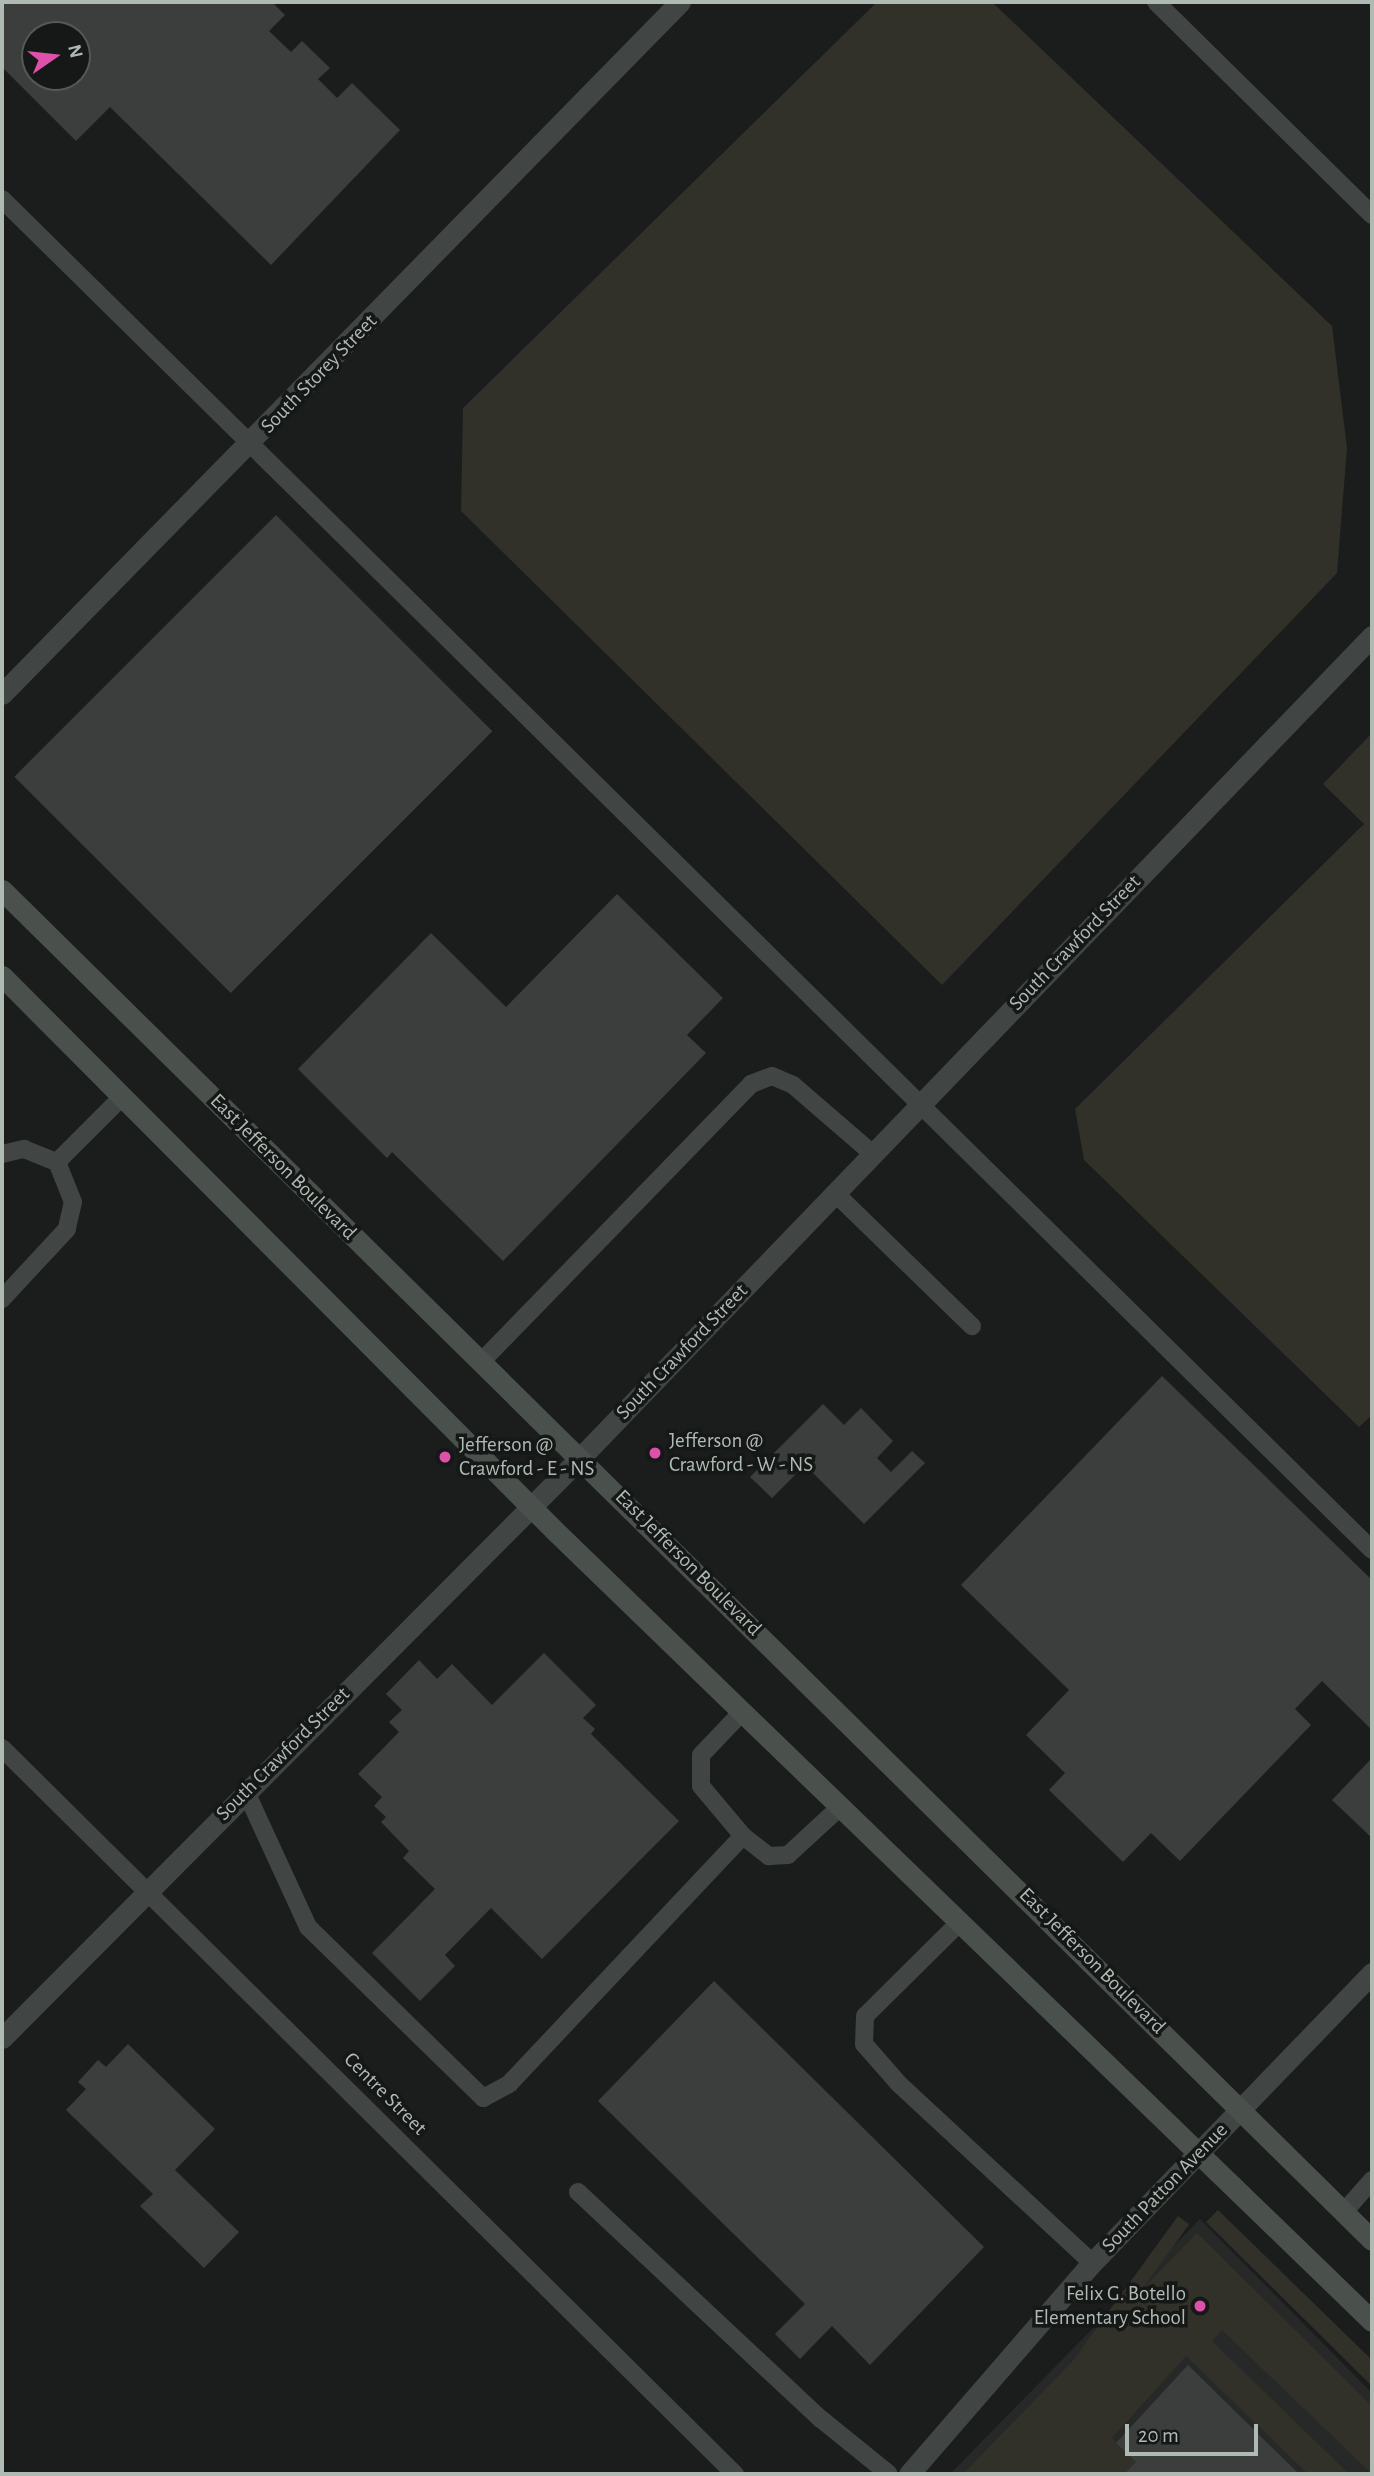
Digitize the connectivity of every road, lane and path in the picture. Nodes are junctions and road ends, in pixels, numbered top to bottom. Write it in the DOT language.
graph roads {
  1 [pos="680,2"];
  2 [pos="1156,2"];
  3 [pos="2,199"];
  4 [pos="1372,215"];
  5 [pos="251,443"];
  6 [pos="1372,636"];
  7 [pos="2,694"];
  8 [pos="2,890"];
  9 [pos="2,976"];
  10 [pos="121,1098"];
  11 [pos="919,1105"];
  12 [pos="2,1154"];
  13 [pos="873,1154"];
  14 [pos="57,1162"];
  15 [pos="835,1193"];
  16 [pos="2,1299"];
  17 [pos="972,1326"];
  18 [pos="481,1362"];
  19 [pos="580,1457"];
  20 [pos="530,1506"];
  21 [pos="1372,1550"];
  22 [pos="742,1712"];
  23 [pos="2,1748"];
  24 [pos="246,1792"];
  25 [pos="840,1807"];
  26 [pos="743,1836"];
  27 [pos="148,1889"];
  28 [pos="959,1923"];
  29 [pos="1372,1973"];
  30 [pos="2,2038"];
  31 [pos="1241,2108"];
  32 [pos="1202,2153"];
  33 [pos="1372,2180"];
  34 [pos="578,2192"];
  35 [pos="1344,2212"];
  36 [pos="1372,2240"];
  37 [pos="1092,2263"];
  38 [pos="1372,2321"];
  39 [pos="735,2474"];
  40 [pos="889,2474"];
  41 [pos="909,2474"];
  1 -- 5 [label="street, South Storey Street"];
  2 -- 4 [label="lane"];
  3 -- 5 [label="lane"];
  5 -- 7 [label="street, South Storey Street"];
  5 -- 11 [label="lane"];
  6 -- 11 [label="street, South Crawford Street"];
  8 -- 18 [label="main road, East Jefferson Boulevard"];
  9 -- 10 [label="main road"];
  10 -- 14 [label="lane"];
  10 -- 20 [label="main road"];
  11 -- 13 [label="street, South Crawford Street"];
  11 -- 21 [label="lane"];
  12 -- 14 [label="lane"];
  13 -- 15 [label="street, South Crawford Street"];
  13 -- 18 [label="lane"];
  14 -- 16 [label="lane"];
  15 -- 17 [label="lane"];
  15 -- 19 [label="street, South Crawford Street"];
  18 -- 19 [label="main road, East Jefferson Boulevard"];
  19 -- 20 [label="street, South Crawford Street"];
  19 -- 31 [label="main road, East Jefferson Boulevard"];
  20 -- 22 [label="main road"];
  20 -- 24 [label="street, South Crawford Street"];
  22 -- 25 [label="main road"];
  22 -- 26 [label="lane"];
  23 -- 27 [label="lane, Centre Street"];
  24 -- 26 [label="lane"];
  24 -- 27 [label="street, South Crawford Street"];
  25 -- 26 [label="lane"];
  25 -- 28 [label="main road"];
  27 -- 30 [label="street, South Crawford Street"];
  27 -- 39 [label="lane, Centre Street"];
  28 -- 32 [label="main road"];
  28 -- 37 [label="lane"];
  29 -- 31 [label="street, South Patton Avenue"];
  31 -- 32 [label="street, South Patton Avenue"];
  31 -- 35 [label="main road, East Jefferson Boulevard"];
  32 -- 37 [label="street, South Patton Avenue"];
  32 -- 38 [label="main road"];
  33 -- 35 [label="lane"];
  34 -- 40 [label="lane"];
  35 -- 36 [label="main road, East Jefferson Boulevard"];
  37 -- 41 [label="street, South Patton Avenue"];
}
